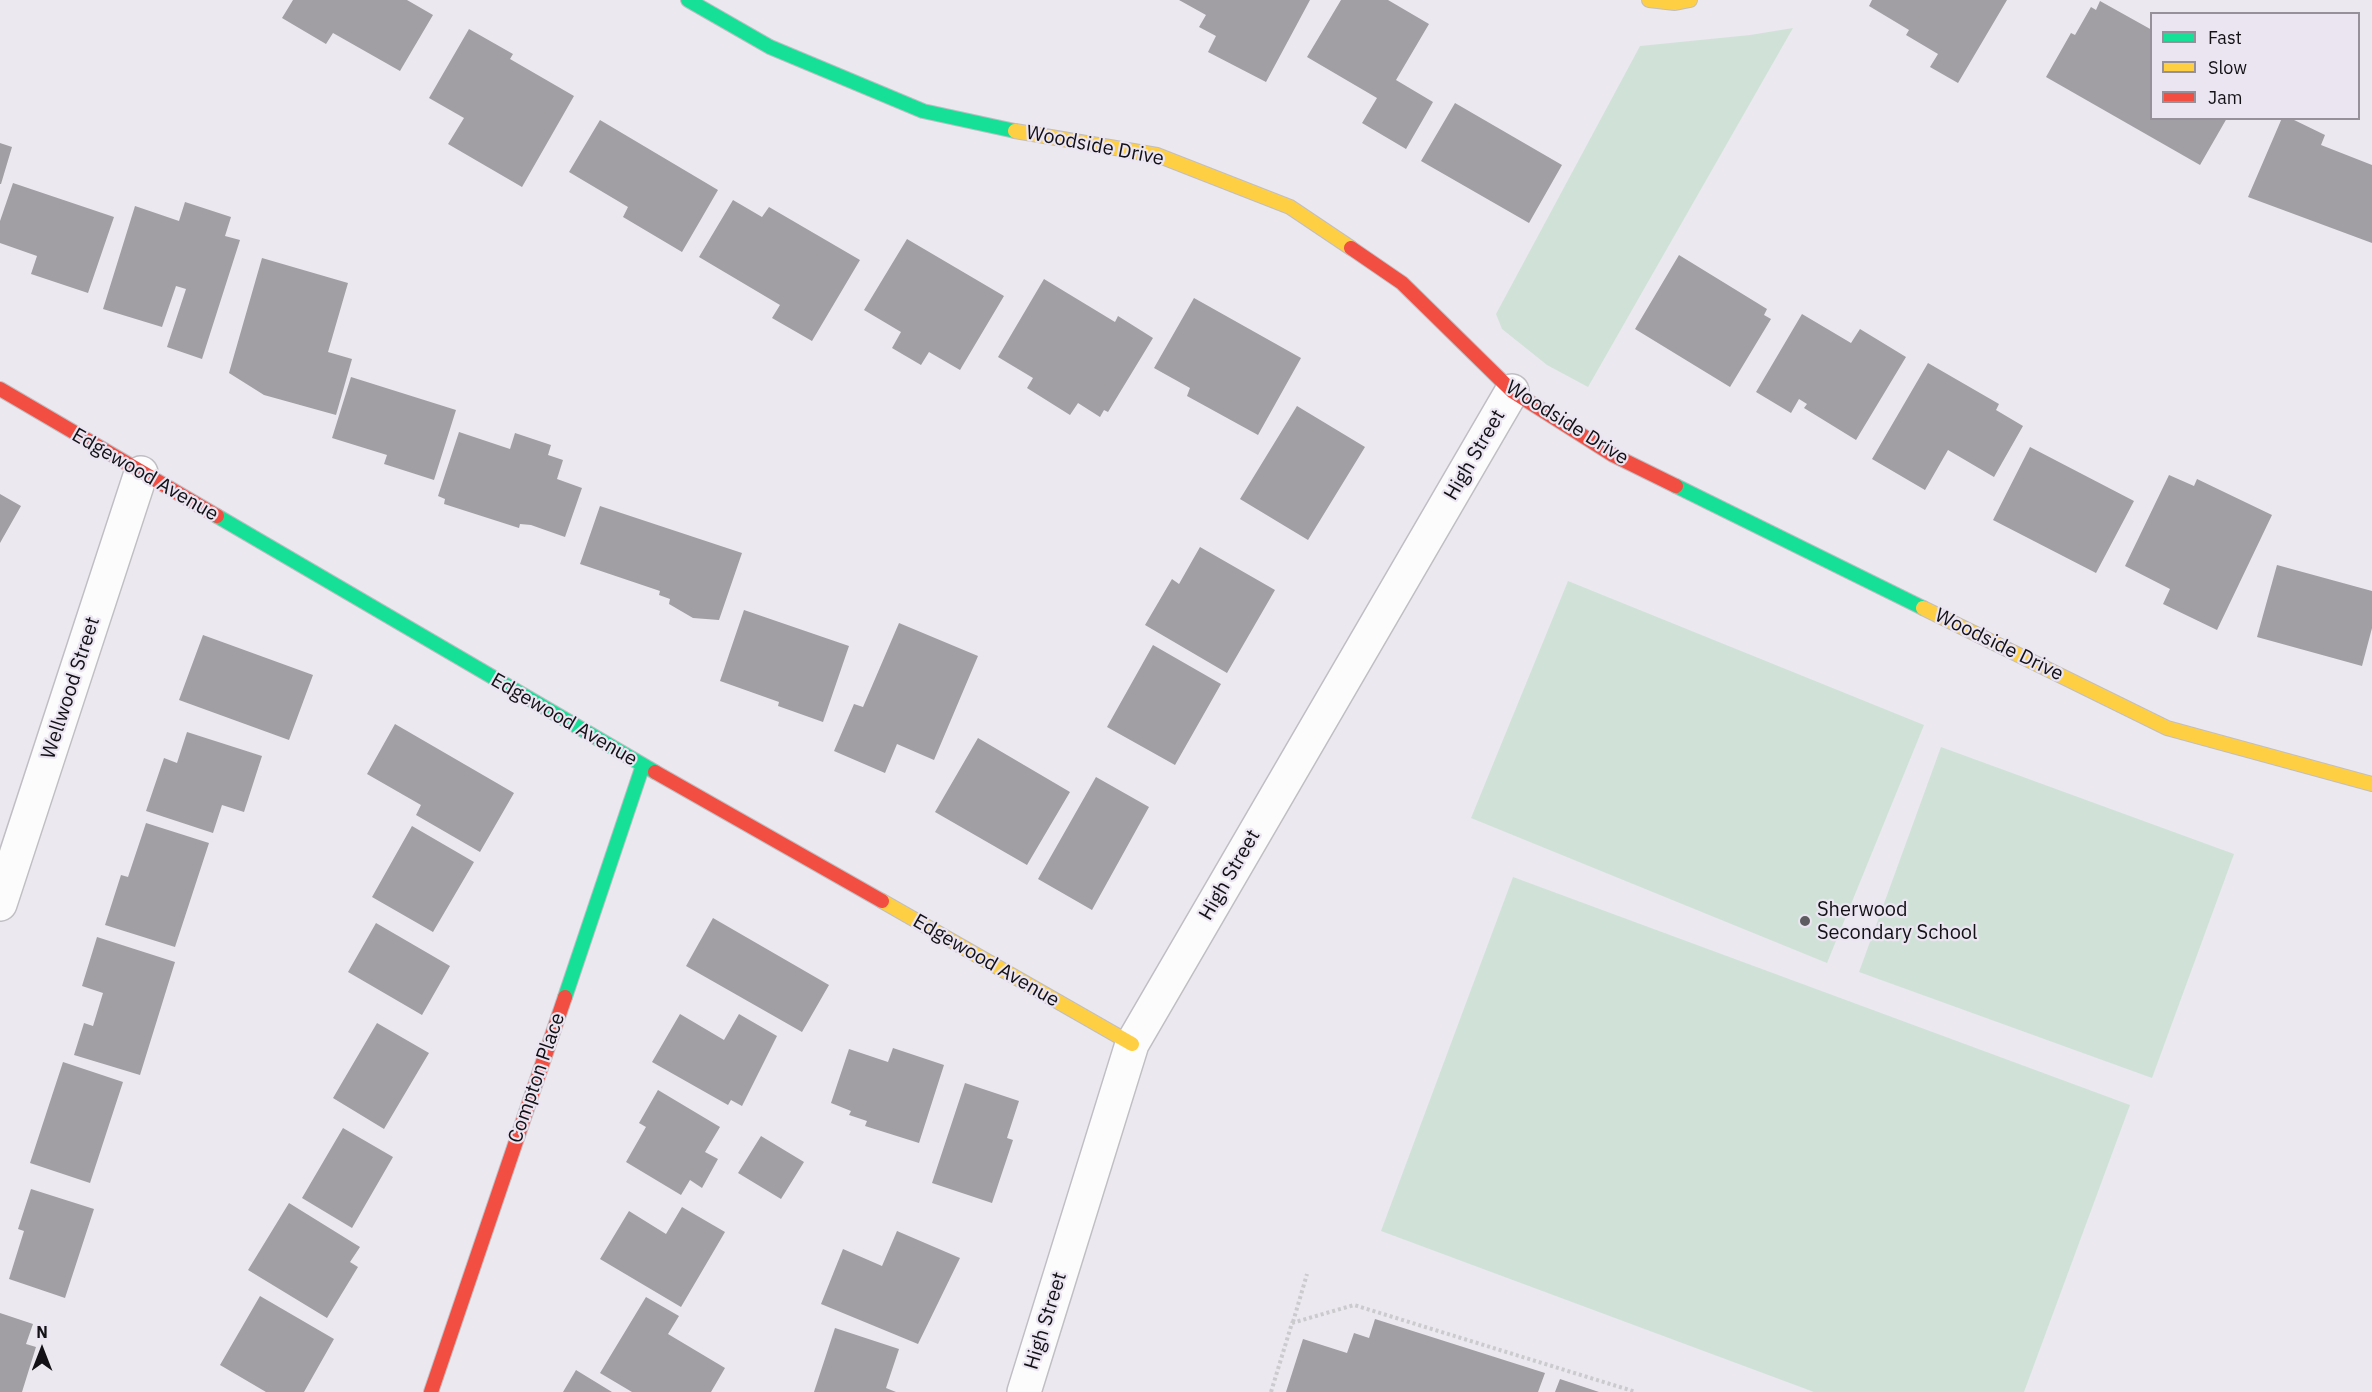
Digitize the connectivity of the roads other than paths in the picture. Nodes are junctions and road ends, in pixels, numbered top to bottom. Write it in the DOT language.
graph roads {
  1 [pos="688,0"];
  2 [pos="1649,0"];
  3 [pos="1690,0"];
  4 [pos="0,389"];
  5 [pos="1512,391"];
  6 [pos="141,473"];
  7 [pos="643,765"];
  8 [pos="2372,784"];
  9 [pos="0,904"];
  10 [pos="1132,1044"];
  11 [pos="431,1392"];
  12 [pos="1024,1392"];
  1 -- 5 [label="street, Woodside Drive"];
  2 -- 3 [label="street"];
  4 -- 6 [label="street, Edgewood Avenue"];
  5 -- 8 [label="street, Woodside Drive"];
  5 -- 10 [label="street, High Street"];
  6 -- 7 [label="street, Edgewood Avenue"];
  6 -- 9 [label="street, Wellwood Street"];
  7 -- 10 [label="street, Edgewood Avenue"];
  7 -- 11 [label="street, Compton Place"];
  10 -- 12 [label="street, High Street"];
}
